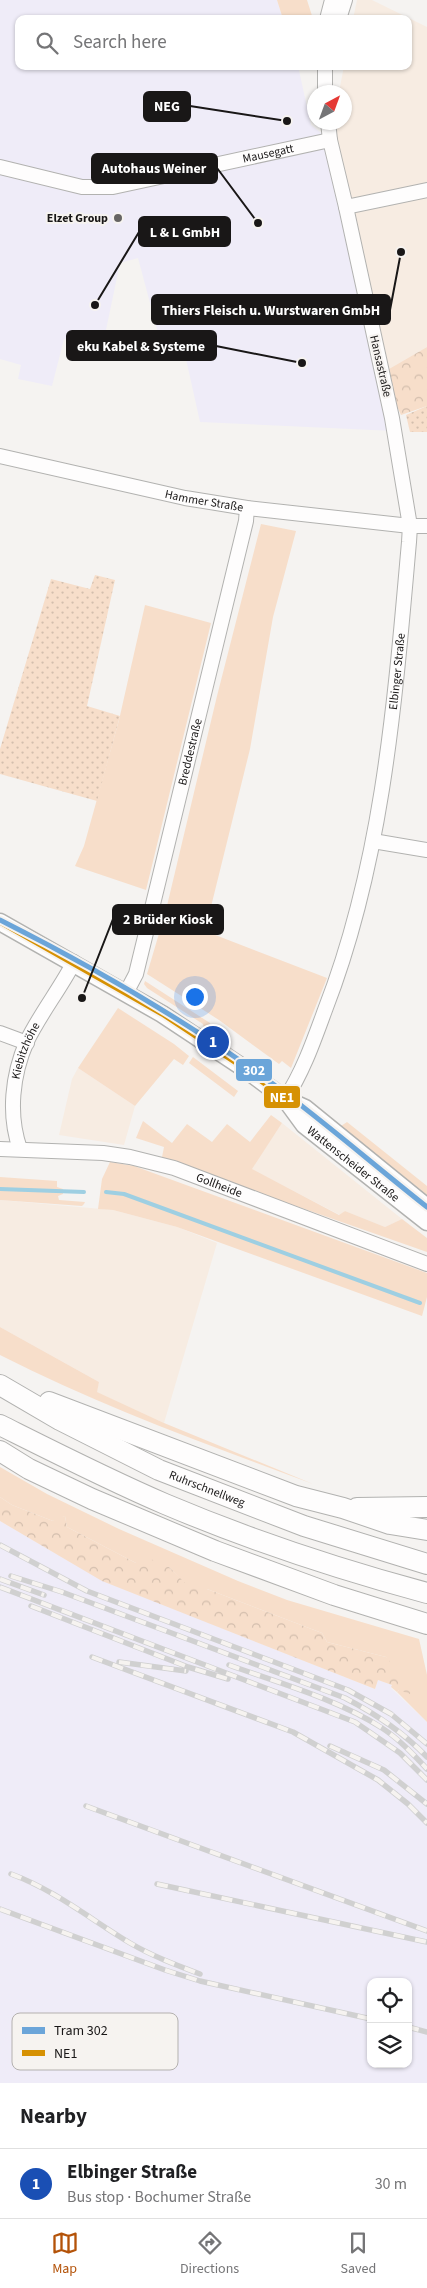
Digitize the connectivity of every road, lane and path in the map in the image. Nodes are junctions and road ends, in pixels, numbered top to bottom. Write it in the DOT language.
graph roads {
  1 [pos="332,0"];
  2 [pos="344,0"];
  3 [pos="328,15"];
  4 [pos="340,15"];
  5 [pos="325,70"];
  6 [pos="325,85"];
  7 [pos="329,130"];
  8 [pos="330,140"];
  9 [pos="0,167"];
  10 [pos="427,190"];
  11 [pos="346,207"];
  12 [pos="0,456"];
  13 [pos="247,508"];
  14 [pos="410,526"];
  15 [pos="427,526"];
  16 [pos="373,841"];
  17 [pos="427,850"];
  18 [pos="0,922"];
  19 [pos="74,962"];
  20 [pos="126,992"];
  21 [pos="0,1033"];
  22 [pos="26,1043"];
  23 [pos="285,1099"];
  24 [pos="0,1149"];
  25 [pos="20,1149"];
  26 [pos="427,1206"];
  27 [pos="427,1222"];
  28 [pos="427,1264"];
  29 [pos="2,1387"];
  30 [pos="0,1425"];
  31 [pos="0,1451"];
  32 [pos="427,1507"];
  33 [pos="343,1508"];
  34 [pos="427,1530"];
  35 [pos="427,1564"];
  36 [pos="427,1593"];
  37 [pos="427,1624"];
  1 -- 3 [label="street"];
  2 -- 4 [label="street"];
  5 -- 6 [label="street"];
  7 -- 8 [label="street, Hansastraße"];
  8 -- 9 [label="street, Mausegatt"];
  8 -- 11 [label="street, Hansastraße"];
  10 -- 11 [label="street"];
  11 -- 14 [label="street, Hansastraße"];
  12 -- 13 [label="street, Hammer Straße"];
  13 -- 14 [label="street, Hammer Straße"];
  13 -- 20 [label="street, Breddestraße"];
  14 -- 15 [label="street, Hammer Straße"];
  14 -- 16 [label="street, Elbinger Straße"];
  16 -- 17 [label="street"];
  16 -- 23 [label="street, Elbinger Straße"];
  18 -- 19 [label="main road"];
  19 -- 20 [label="main road"];
  19 -- 22 [label="street, Kiebitzhöhe"];
  20 -- 23 [label="main road"];
  21 -- 22 [label="street"];
  22 -- 25 [label="street, Kiebitzhöhe"];
  23 -- 26 [label="main road, Wattenscheider Straße"];
  23 -- 27 [label="main road, Wattenscheider Straße"];
  24 -- 25 [label="street, Gollheide"];
  25 -- 28 [label="street, Gollheide"];
  29 -- 33 [label="highway"];
  29 -- 35 [label="highway, Ruhrschnellweg"];
  30 -- 36 [label="highway"];
  31 -- 37 [label="highway"];
  32 -- 33 [label="highway"];
  33 -- 34 [label="highway"];
}
